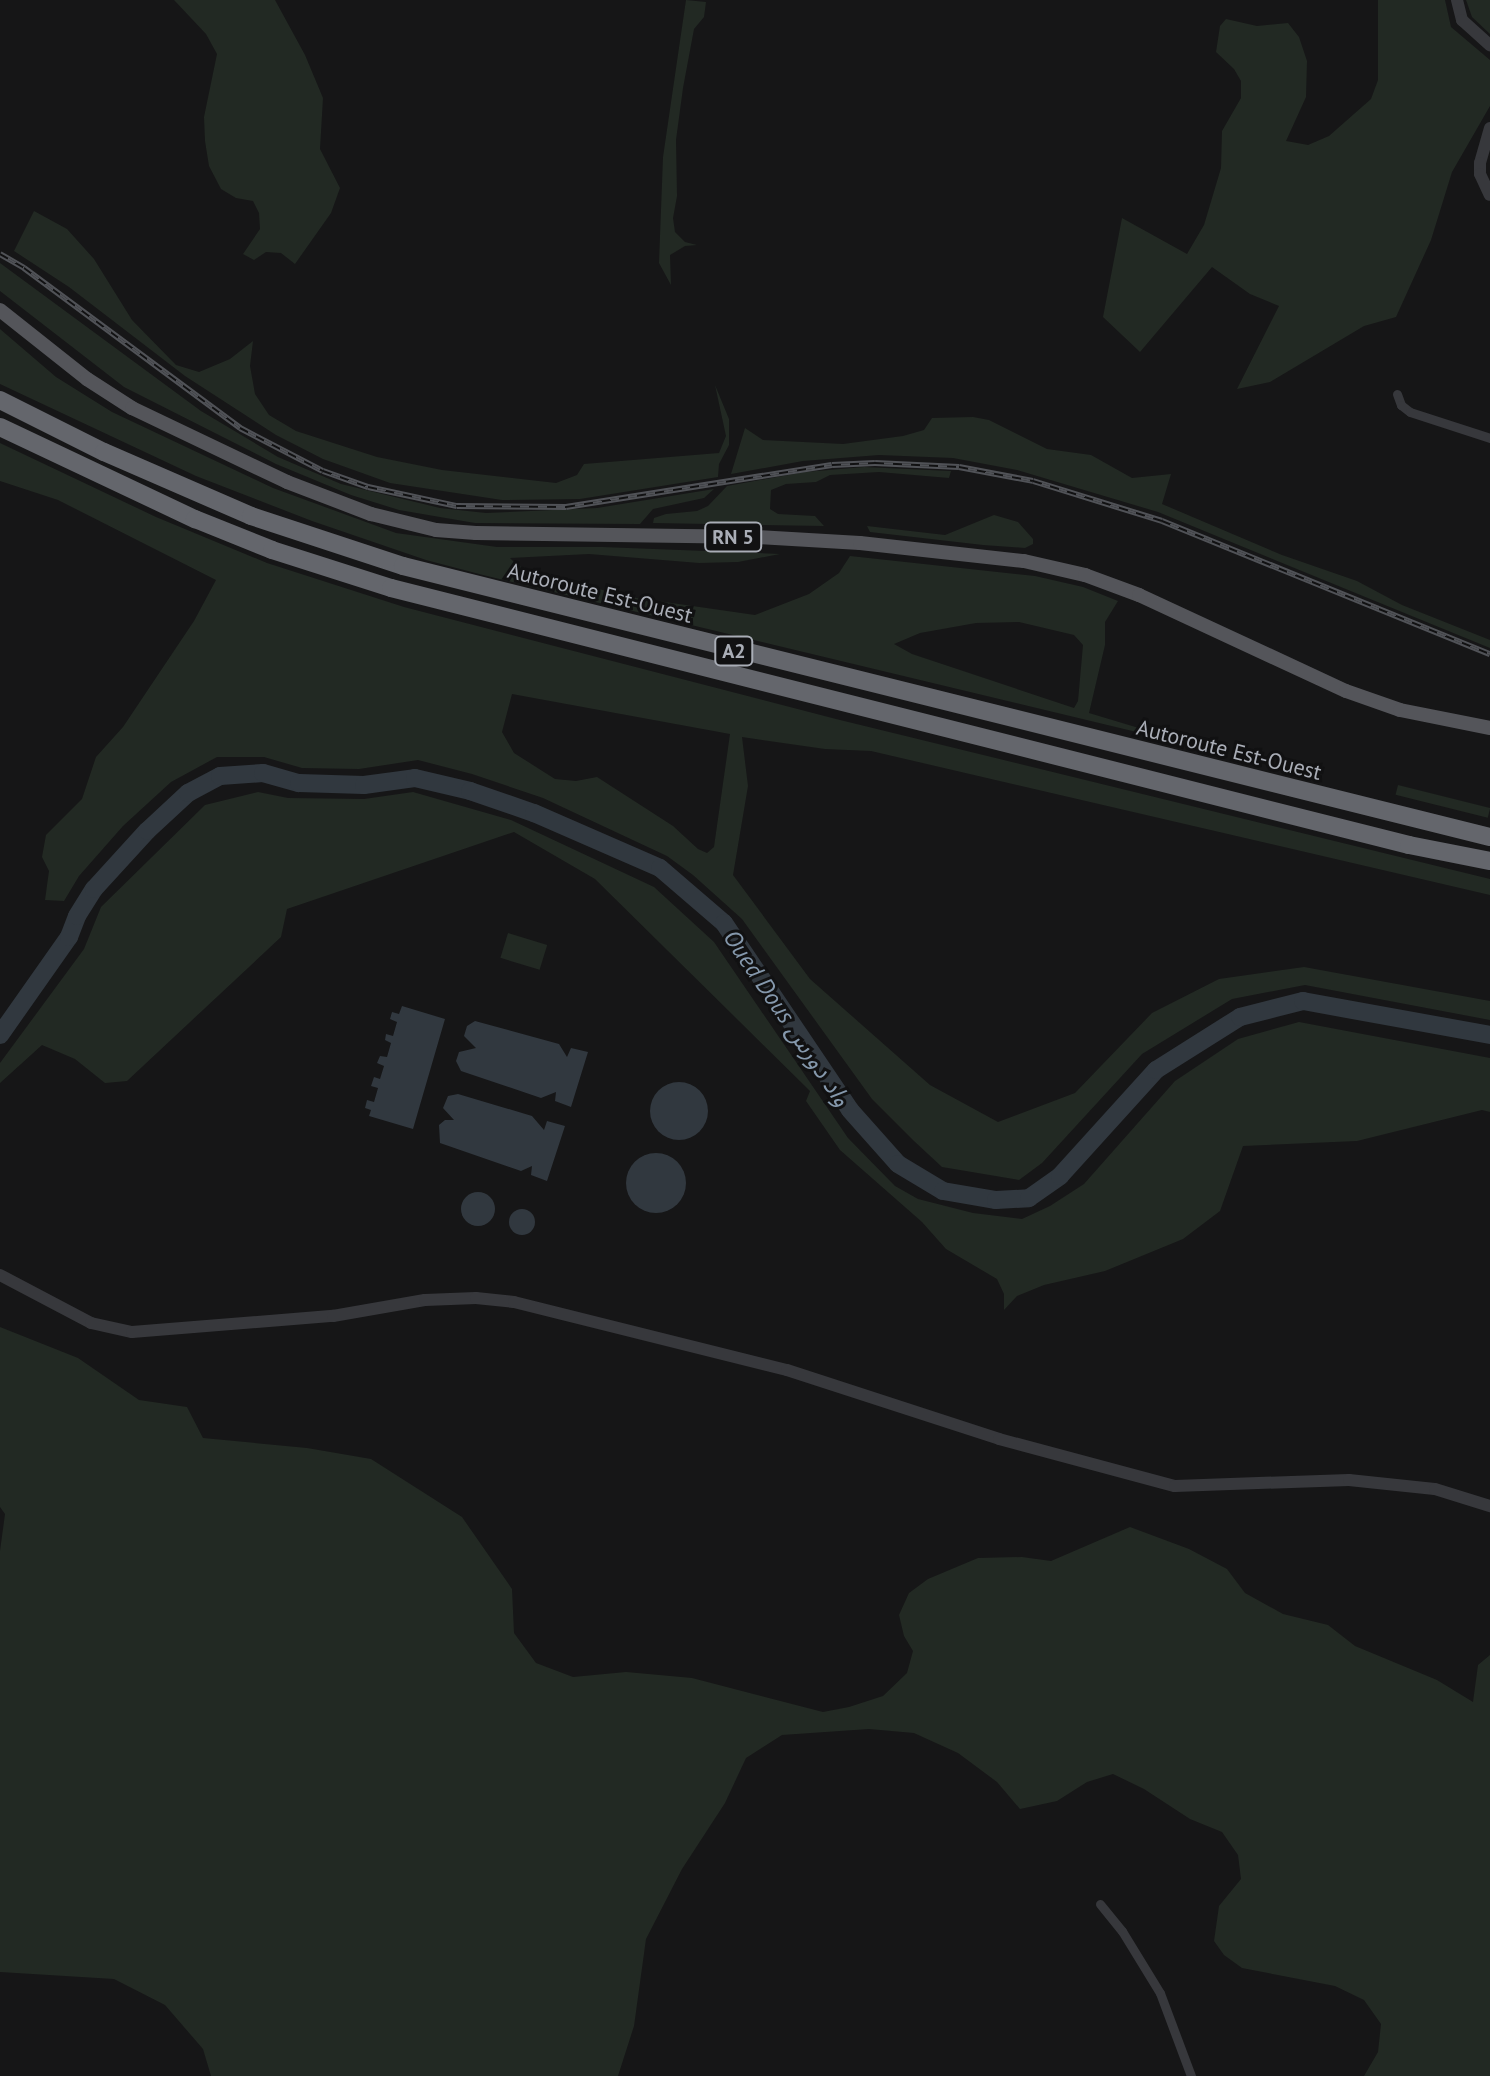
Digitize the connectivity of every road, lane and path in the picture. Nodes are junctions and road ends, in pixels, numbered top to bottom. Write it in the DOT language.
graph roads {
  1 [pos="1457,0"];
  2 [pos="1490,45"];
  3 [pos="1490,128"];
  4 [pos="1490,195"];
  5 [pos="0,310"];
  6 [pos="1397,394"];
  7 [pos="0,400"];
  8 [pos="0,427"];
  9 [pos="1490,438"];
  10 [pos="1490,728"];
  11 [pos="1490,837"];
  12 [pos="1490,861"];
  13 [pos="0,1275"];
  14 [pos="1490,1506"];
  15 [pos="1100,1904"];
  16 [pos="1191,2076"];
  1 -- 2 [label="street"];
  3 -- 4 [label="street"];
  5 -- 10 [label="main road, RN 5"];
  6 -- 9 [label="street"];
  7 -- 11 [label="highway, Autoroute Est-Ouest / A2"];
  8 -- 12 [label="highway, A2"];
  13 -- 14 [label="street"];
  15 -- 16 [label="street"];
}
